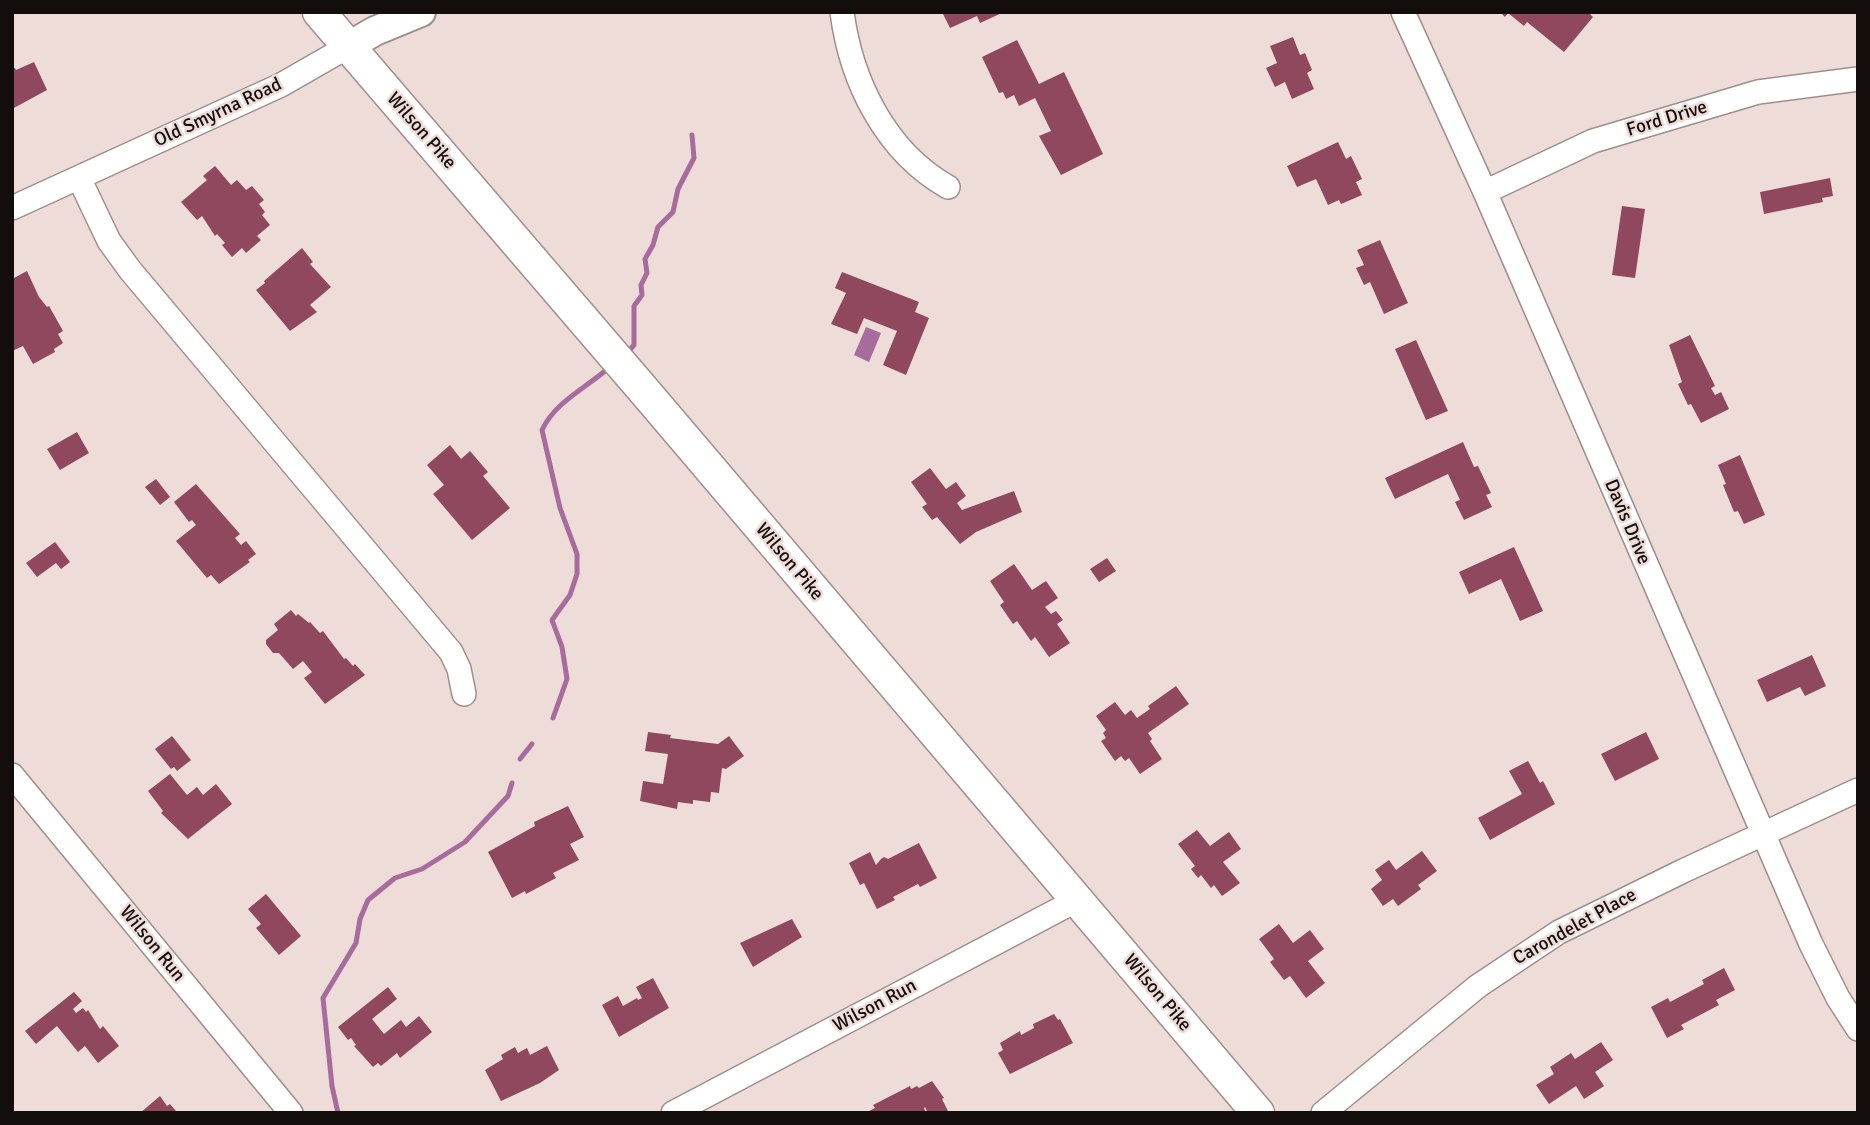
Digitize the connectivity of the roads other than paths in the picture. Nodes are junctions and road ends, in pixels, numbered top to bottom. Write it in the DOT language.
graph roads {
  1 [pos="319,12"];
  2 [pos="421,12"];
  3 [pos="842,12"];
  4 [pos="1403,12"];
  5 [pos="349,46"];
  6 [pos="1858,79"];
  7 [pos="79,178"];
  8 [pos="948,187"];
  9 [pos="1485,192"];
  10 [pos="12,208"];
  11 [pos="464,694"];
  12 [pos="12,775"];
  13 [pos="1858,790"];
  14 [pos="1763,834"];
  15 [pos="1077,900"];
  16 [pos="1858,1029"];
  17 [pos="291,1113"];
  18 [pos="673,1113"];
  19 [pos="1258,1113"];
  20 [pos="1323,1113"];
  1 -- 5 [label="main road, Wilson Pike"];
  2 -- 5 [label="street, Old Smyrna Road"];
  3 -- 8 [label="street"];
  4 -- 9 [label="street, Davis Drive"];
  5 -- 7 [label="street, Old Smyrna Road"];
  5 -- 15 [label="main road, Wilson Pike"];
  6 -- 9 [label="street, Ford Drive"];
  7 -- 10 [label="street, Old Smyrna Road"];
  7 -- 11 [label="street"];
  9 -- 14 [label="street, Davis Drive"];
  12 -- 17 [label="street, Wilson Run"];
  13 -- 14 [label="street, Carondelet Place"];
  14 -- 16 [label="street, Davis Drive"];
  14 -- 20 [label="street, Carondelet Place"];
  15 -- 18 [label="street, Wilson Run"];
  15 -- 19 [label="main road, Wilson Pike"];
}
